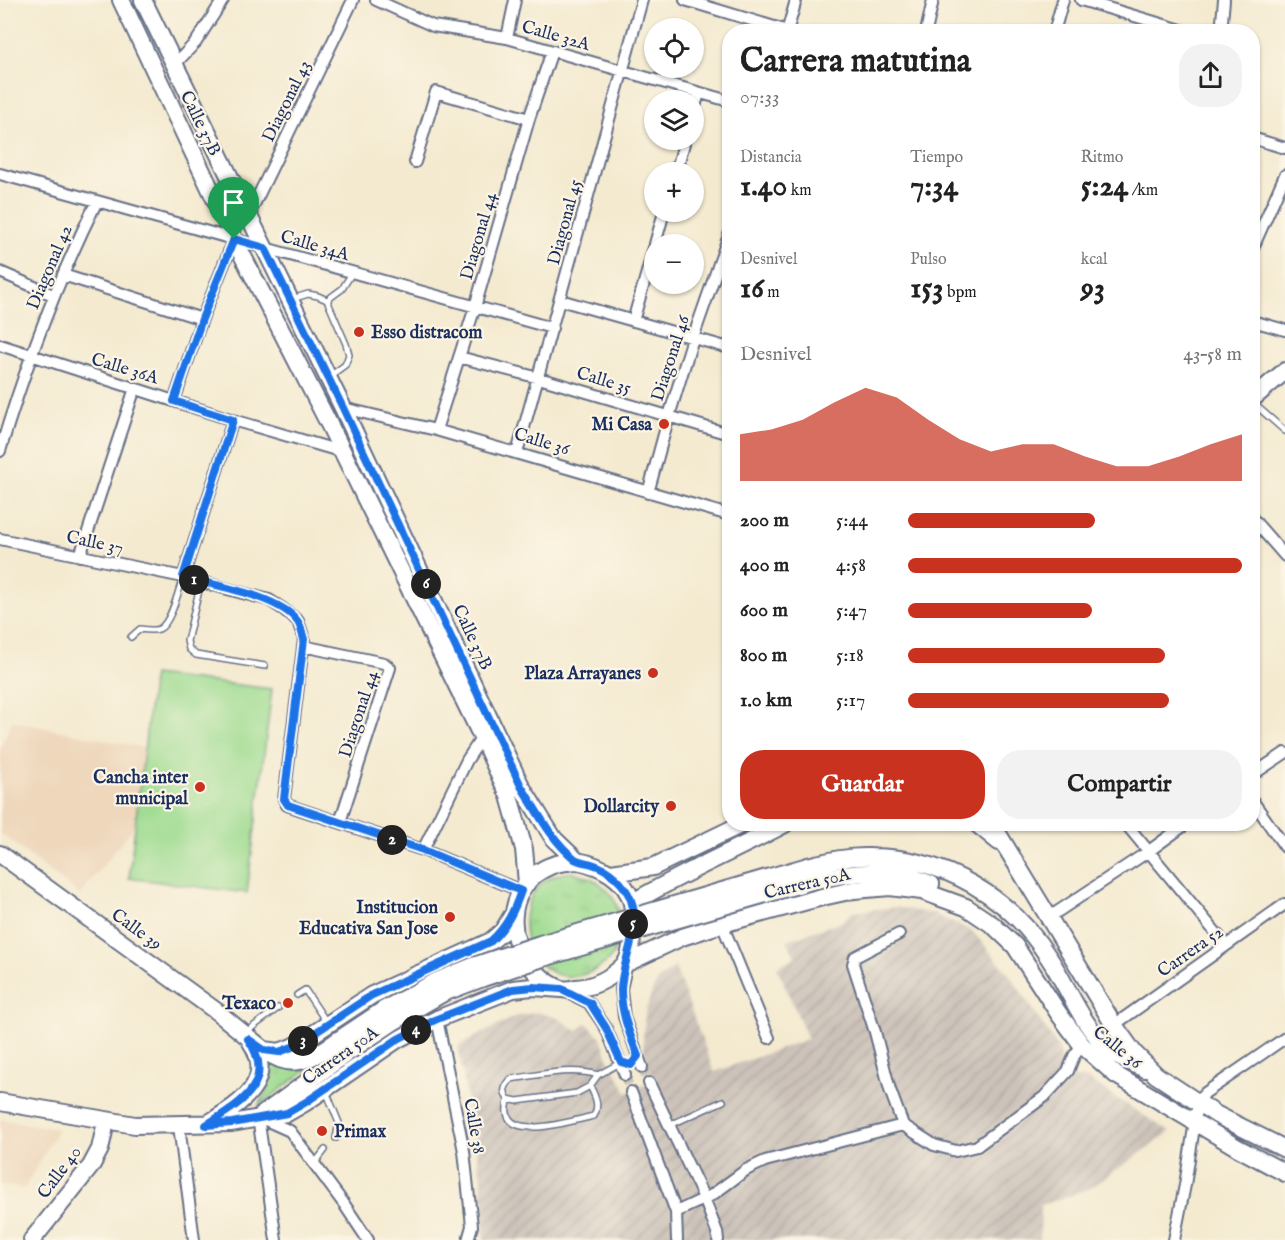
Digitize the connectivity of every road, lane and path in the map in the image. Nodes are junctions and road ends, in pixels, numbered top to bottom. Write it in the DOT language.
graph roads {
  1 [pos="121,0"];
  2 [pos="144,0"];
  3 [pos="224,0"];
  4 [pos="353,0"];
  5 [pos="376,0"];
  6 [pos="515,0"];
  7 [pos="642,0"];
  8 [pos="685,0"];
  9 [pos="796,0"];
  10 [pos="933,0"];
  11 [pos="1063,0"];
  12 [pos="1081,0"];
  13 [pos="1224,0"];
  14 [pos="766,24"];
  15 [pos="791,24"];
  16 [pos="928,24"];
  17 [pos="1056,24"];
  18 [pos="1161,24"];
  19 [pos="1222,24"];
  20 [pos="507,38"];
  21 [pos="552,51"];
  22 [pos="176,63"];
  23 [pos="622,71"];
  24 [pos="688,90"];
  25 [pos="704,94"];
  26 [pos="722,99"];
  27 [pos="529,120"];
  28 [pos="1260,140"];
  29 [pos="1285,148"];
  30 [pos="415,162"];
  31 [pos="0,174"];
  32 [pos="1285,174"];
  33 [pos="97,201"];
  34 [pos="248,217"];
  35 [pos="1260,232"];
  36 [pos="234,239"];
  37 [pos="265,248"];
  38 [pos="0,272"];
  39 [pos="722,272"];
  40 [pos="352,273"];
  41 [pos="63,275"];
  42 [pos="644,282"];
  43 [pos="53,295"];
  44 [pos="290,299"];
  45 [pos="327,300"];
  46 [pos="560,300"];
  47 [pos="475,307"];
  48 [pos="202,319"];
  49 [pos="633,321"];
  50 [pos="1260,323"];
  51 [pos="552,328"];
  52 [pos="1285,330"];
  53 [pos="693,338"];
  54 [pos="0,345"];
  55 [pos="722,346"];
  56 [pos="31,356"];
  57 [pos="459,357"];
  58 [pos="1285,371"];
  59 [pos="328,377"];
  60 [pos="539,378"];
  61 [pos="135,388"];
  62 [pos="1260,393"];
  63 [pos="174,401"];
  64 [pos="343,408"];
  65 [pos="1260,408"];
  66 [pos="669,416"];
  67 [pos="233,420"];
  68 [pos="436,430"];
  69 [pos="1285,431"];
  70 [pos="722,432"];
  71 [pos="2,435"];
  72 [pos="0,451"];
  73 [pos="343,452"];
  74 [pos="517,453"];
  75 [pos="648,493"];
  76 [pos="722,514"];
  77 [pos="1260,527"];
  78 [pos="0,539"];
  79 [pos="80,556"];
  80 [pos="1285,556"];
  81 [pos="183,577"];
  82 [pos="201,582"];
  83 [pos="131,637"];
  84 [pos="303,646"];
  85 [pos="265,666"];
  86 [pos="482,737"];
  87 [pos="1285,753"];
  88 [pos="1260,770"];
  89 [pos="1260,811"];
  90 [pos="340,822"];
  91 [pos="728,831"];
  92 [pos="771,831"];
  93 [pos="985,831"];
  94 [pos="996,831"];
  95 [pos="1132,831"];
  96 [pos="1176,831"];
  97 [pos="1285,847"];
  98 [pos="1006,848"];
  99 [pos="423,850"];
  100 [pos="1149,851"];
  101 [pos="0,854"];
  102 [pos="577,861"];
  103 [pos="611,873"];
  104 [pos="809,874"];
  105 [pos="524,887"];
  106 [pos="632,903"];
  107 [pos="1285,904"];
  108 [pos="966,907"];
  109 [pos="512,916"];
  110 [pos="1048,918"];
  111 [pos="722,924"];
  112 [pos="993,925"];
  113 [pos="899,934"];
  114 [pos="1226,945"];
  115 [pos="627,963"];
  116 [pos="562,989"];
  117 [pos="297,995"];
  118 [pos="278,1008"];
  119 [pos="437,1019"];
  120 [pos="328,1025"];
  121 [pos="1114,1025"];
  122 [pos="246,1037"];
  123 [pos="769,1038"];
  124 [pos="1285,1038"];
  125 [pos="347,1043"];
  126 [pos="1082,1046"];
  127 [pos="264,1050"];
  128 [pos="638,1056"];
  129 [pos="621,1062"];
  130 [pos="642,1067"];
  131 [pos="598,1075"];
  132 [pos="625,1075"];
  133 [pos="1156,1075"];
  134 [pos="649,1083"];
  135 [pos="590,1086"];
  136 [pos="325,1089"];
  137 [pos="631,1092"];
  138 [pos="508,1099"];
  139 [pos="723,1101"];
  140 [pos="0,1102"];
  141 [pos="1198,1102"];
  142 [pos="239,1105"];
  143 [pos="258,1117"];
  144 [pos="106,1122"];
  145 [pos="1195,1122"];
  146 [pos="206,1125"];
  147 [pos="903,1125"];
  148 [pos="179,1126"];
  149 [pos="669,1126"];
  150 [pos="336,1138"];
  151 [pos="1285,1149"];
  152 [pos="325,1150"];
  153 [pos="314,1164"];
  154 [pos="1285,1173"];
  155 [pos="704,1198"];
  156 [pos="676,1212"];
  157 [pos="32,1240"];
  158 [pos="194,1240"];
  159 [pos="276,1240"];
  160 [pos="368,1240"];
  161 [pos="468,1240"];
  162 [pos="677,1240"];
  163 [pos="718,1240"];
  164 [pos="1174,1240"];
  1 -- 36 [label="main road, Calle 37B"];
  2 -- 22 [label="main road, Calle 37B"];
  3 -- 22 [label="street"];
  4 -- 34 [label="street, Diagonal 43"];
  5 -- 20 [label="street, Calle 32A"];
  6 -- 20 [label="street"];
  7 -- 23 [label="street, Diagonal 45"];
  8 -- 14 [label="street"];
  9 -- 15 [label="street"];
  10 -- 16 [label="street"];
  11 -- 17 [label="street"];
  12 -- 18 [label="street"];
  13 -- 19 [label="street"];
  20 -- 21 [label="street, Calle 32A"];
  21 -- 23 [label="street, Calle 32A"];
  21 -- 27 [label="street, Diagonal 44"];
  22 -- 34 [label="main road, Calle 37B"];
  23 -- 24 [label="street, Calle 32A"];
  23 -- 46 [label="street, Diagonal 45"];
  25 -- 26 [label="street, Calle 32A"];
  27 -- 30 [label="street"];
  27 -- 47 [label="street, Diagonal 44"];
  28 -- 29 [label="street"];
  31 -- 33 [label="street, Calle 34A"];
  32 -- 35 [label="street"];
  33 -- 36 [label="street, Calle 34A"];
  33 -- 41 [label="street, Diagonal 42"];
  34 -- 37 [label="main road, Calle 37B"];
  36 -- 37 [label="street, Calle 34A"];
  36 -- 48 [label="street"];
  36 -- 73 [label="main road, Calle 37B"];
  37 -- 40 [label="street, Calle 34A"];
  37 -- 44 [label="main road, Calle 37B"];
  38 -- 43 [label="street"];
  39 -- 53 [label="street, Diagonal 46"];
  40 -- 45 [label="lane"];
  40 -- 47 [label="street, Calle 34A"];
  41 -- 43 [label="street, Diagonal 42"];
  41 -- 48 [label="street"];
  42 -- 49 [label="street"];
  43 -- 56 [label="street, Diagonal 42"];
  44 -- 45 [label="lane"];
  44 -- 59 [label="main road, Calle 37B"];
  45 -- 59 [label="lane"];
  46 -- 49 [label="street"];
  46 -- 51 [label="street, Diagonal 45"];
  47 -- 51 [label="street, Calle 34A"];
  47 -- 57 [label="street, Diagonal 44"];
  48 -- 63 [label="street"];
  49 -- 53 [label="street"];
  50 -- 52 [label="street"];
  51 -- 60 [label="street, Diagonal 45"];
  53 -- 55 [label="street"];
  53 -- 66 [label="street, Diagonal 46"];
  54 -- 56 [label="street, Calle 36A"];
  56 -- 61 [label="street, Calle 36A"];
  56 -- 71 [label="street, Diagonal 42"];
  57 -- 60 [label="street, Calle 35"];
  57 -- 68 [label="street, Diagonal 44"];
  58 -- 62 [label="main road"];
  59 -- 64 [label="main road, Calle 37B"];
  60 -- 66 [label="street, Calle 35"];
  60 -- 74 [label="street, Diagonal 45"];
  61 -- 63 [label="street, Calle 36A"];
  61 -- 79 [label="street"];
  63 -- 67 [label="street, Calle 36A"];
  64 -- 68 [label="street, Calle 36"];
  64 -- 102 [label="main road, Calle 37B"];
  65 -- 69 [label="lane"];
  66 -- 70 [label="street, Calle 35"];
  66 -- 75 [label="street, Diagonal 46"];
  67 -- 73 [label="street, Calle 36A"];
  67 -- 81 [label="street"];
  68 -- 74 [label="street, Calle 36"];
  71 -- 72 [label="street, Diagonal 42"];
  73 -- 86 [label="main road, Calle 37B"];
  74 -- 75 [label="street, Calle 36"];
  75 -- 76 [label="street, Calle 36"];
  77 -- 80 [label="street"];
  78 -- 79 [label="street, Calle 37"];
  79 -- 81 [label="street, Calle 37"];
  81 -- 82 [label="street"];
  81 -- 83 [label="lane"];
  82 -- 84 [label="street"];
  82 -- 85 [label="lane"];
  84 -- 90 [label="street"];
  84 -- 90 [label="street, Diagonal 44"];
  86 -- 99 [label="street"];
  86 -- 105 [label="main road, Calle 37B"];
  87 -- 88 [label="street"];
  89 -- 97 [label="street"];
  90 -- 99 [label="street"];
  91 -- 103 [label="main road"];
  92 -- 106 [label="main road"];
  93 -- 98 [label="main road, Calle 36"];
  94 -- 98 [label="main road, Calle 36"];
  95 -- 100 [label="street"];
  96 -- 100 [label="street"];
  98 -- 110 [label="main road, Calle 36"];
  99 -- 105 [label="street"];
  100 -- 110 [label="street"];
  100 -- 114 [label="street"];
  101 -- 122 [label="main road, Calle 39"];
  102 -- 103 [label="main road"];
  102 -- 105 [label="main road"];
  103 -- 106 [label="main road"];
  104 -- 112 [label="main road"];
  104 -- 125 [label="main road, bridge"];
  104 -- 133 [label="main road"];
  105 -- 109 [label="main road"];
  106 -- 115 [label="main road"];
  107 -- 114 [label="street, Carrera 52"];
  108 -- 111 [label="main road, Carrera 50A"];
  108 -- 112 [label="main road, Calle 36"];
  109 -- 116 [label="main road"];
  109 -- 120 [label="main road, Carrera 50A"];
  110 -- 121 [label="main road, Calle 36"];
  111 -- 115 [label="main road, Carrera 50A"];
  111 -- 123 [label="street"];
  112 -- 126 [label="main road, Calle 36"];
  113 -- 147 [label="street"];
  114 -- 121 [label="street, Carrera 52"];
  115 -- 116 [label="main road"];
  115 -- 128 [label="street"];
  116 -- 119 [label="main road, Carrera 50A"];
  116 -- 129 [label="street"];
  117 -- 120 [label="lane"];
  118 -- 122 [label="lane"];
  119 -- 136 [label="main road, Carrera 50A"];
  119 -- 161 [label="street, Calle 38"];
  120 -- 127 [label="main road, Carrera 50A"];
  121 -- 133 [label="main road, Calle 36"];
  122 -- 127 [label="main road, Calle 39"];
  122 -- 142 [label="main road, Calle 39"];
  124 -- 141 [label="street"];
  125 -- 127 [label="main road, Calle 39"];
  125 -- 143 [label="main road"];
  126 -- 145 [label="main road, Calle 36"];
  126 -- 147 [label="street"];
  128 -- 129 [label="street"];
  128 -- 130 [label="street"];
  129 -- 131 [label="lane"];
  129 -- 132 [label="street"];
  131 -- 135 [label="lane"];
  131 -- 138 [label="lane"];
  133 -- 141 [label="main road, Calle 36"];
  134 -- 149 [label="street"];
  135 -- 138 [label="lane"];
  135 -- 138 [label="lane"];
  136 -- 143 [label="main road, Carrera 50A"];
  136 -- 150 [label="lane"];
  137 -- 156 [label="street"];
  139 -- 149 [label="lane"];
  140 -- 144 [label="main road, Carrera 50A"];
  141 -- 145 [label="street"];
  141 -- 151 [label="main road, Calle 36"];
  142 -- 146 [label="main road, Carrera 50A"];
  143 -- 146 [label="main road, Carrera 50A"];
  143 -- 153 [label="street"];
  143 -- 159 [label="street"];
  144 -- 148 [label="main road, Carrera 50A"];
  144 -- 157 [label="main road, Calle 40"];
  145 -- 154 [label="main road, Calle 36"];
  145 -- 164 [label="street"];
  146 -- 148 [label="main road, Carrera 50A"];
  147 -- 155 [label="street"];
  148 -- 158 [label="street"];
  149 -- 155 [label="street"];
  152 -- 153 [label="lane"];
  153 -- 160 [label="street"];
  155 -- 156 [label="street"];
  155 -- 163 [label="street"];
  156 -- 162 [label="street"];
}
